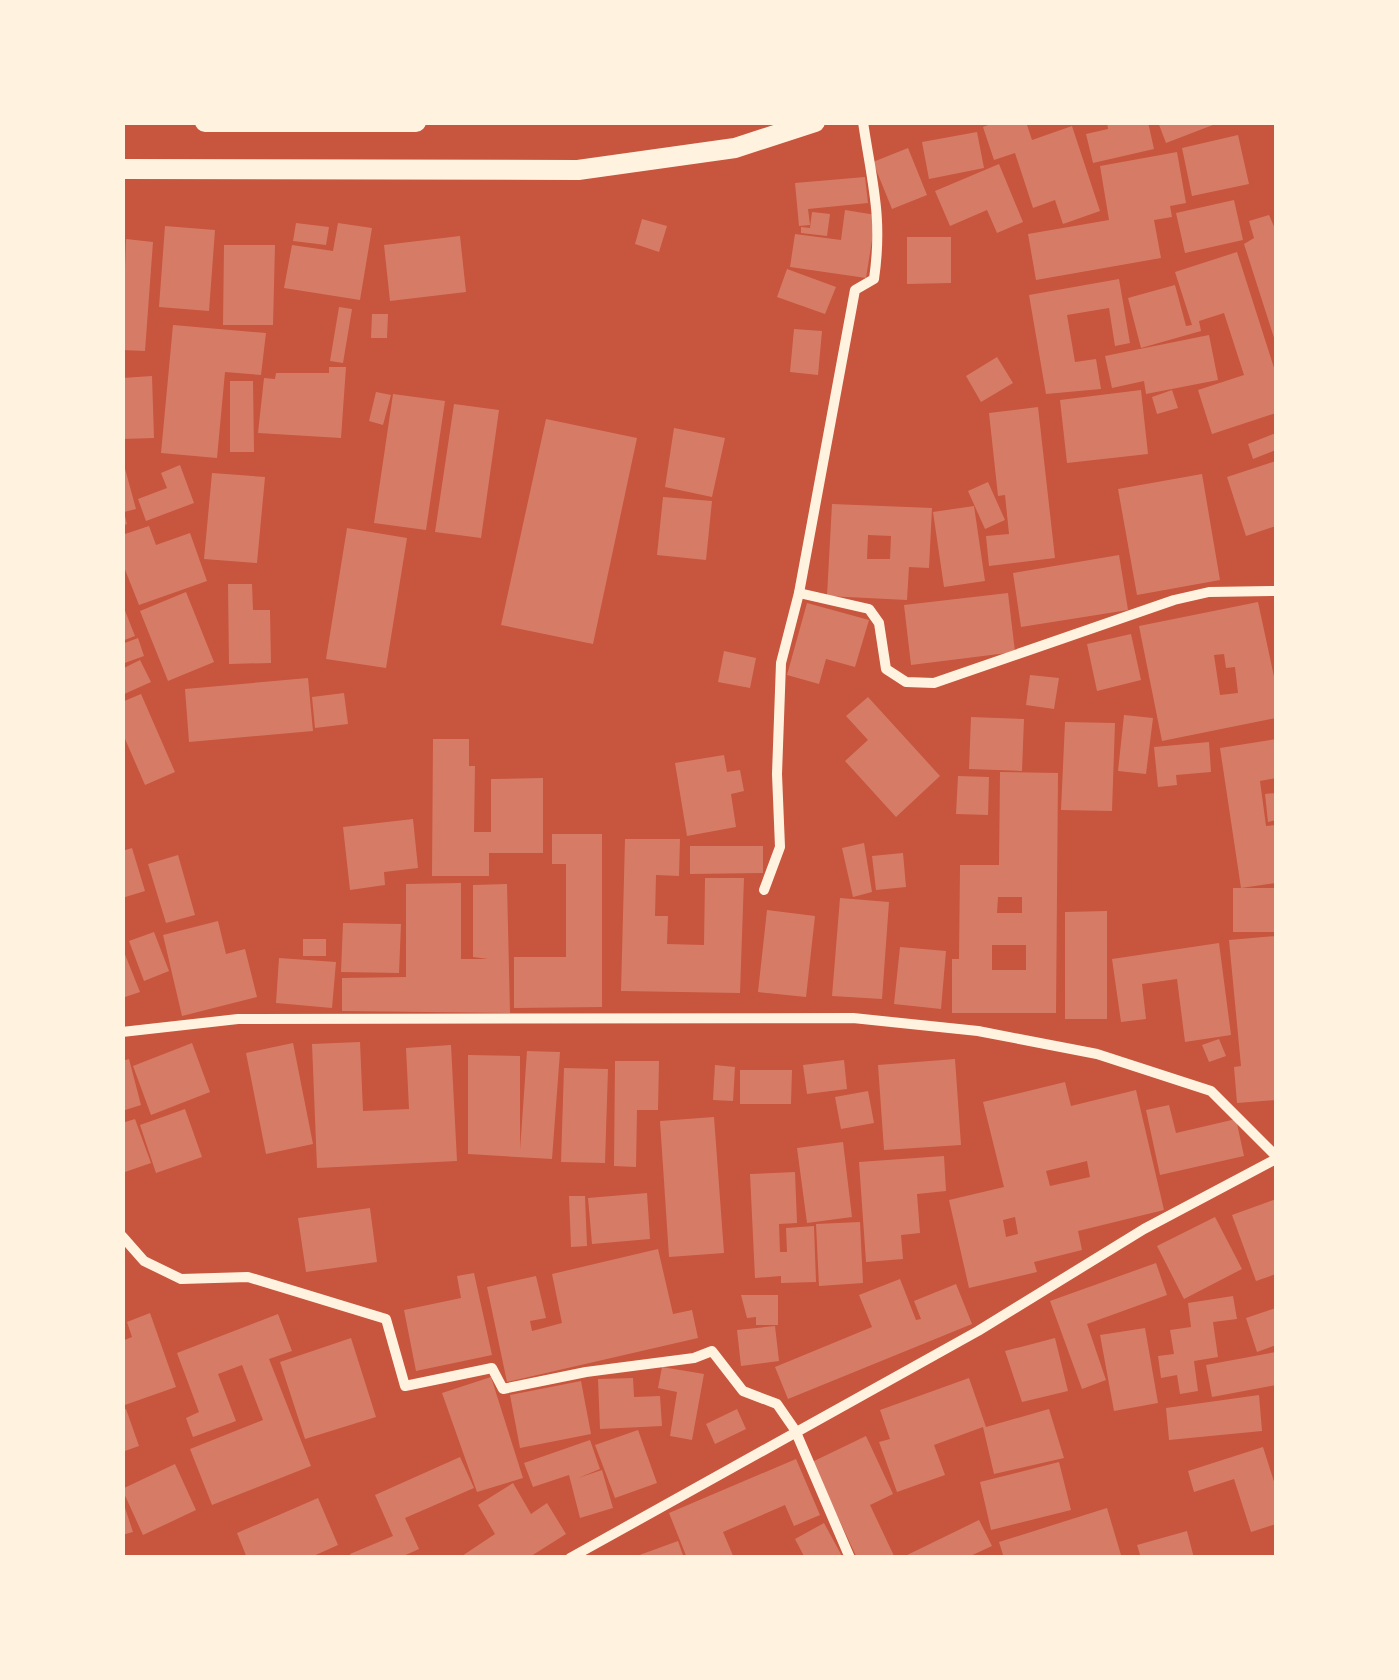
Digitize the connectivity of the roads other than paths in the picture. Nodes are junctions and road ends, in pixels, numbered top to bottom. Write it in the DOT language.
graph roads {
  1 [pos="206,122"];
  2 [pos="416,122"];
  3 [pos="815,122"];
  4 [pos="863,122"];
  5 [pos="122,169"];
  6 [pos="1276,591"];
  7 [pos="799,593"];
  8 [pos="764,890"];
  9 [pos="122,1032"];
  10 [pos="1276,1157"];
  11 [pos="122,1236"];
  12 [pos="795,1430"];
  13 [pos="570,1558"];
  14 [pos="850,1558"];
  1 -- 2 [label="main road"];
  3 -- 5 [label="main road"];
  4 -- 7 [label="street"];
  6 -- 7 [label="street"];
  7 -- 8 [label="street"];
  9 -- 10 [label="street"];
  10 -- 12 [label="street"];
  11 -- 12 [label="street"];
  12 -- 13 [label="street"];
  12 -- 14 [label="street"];
}
